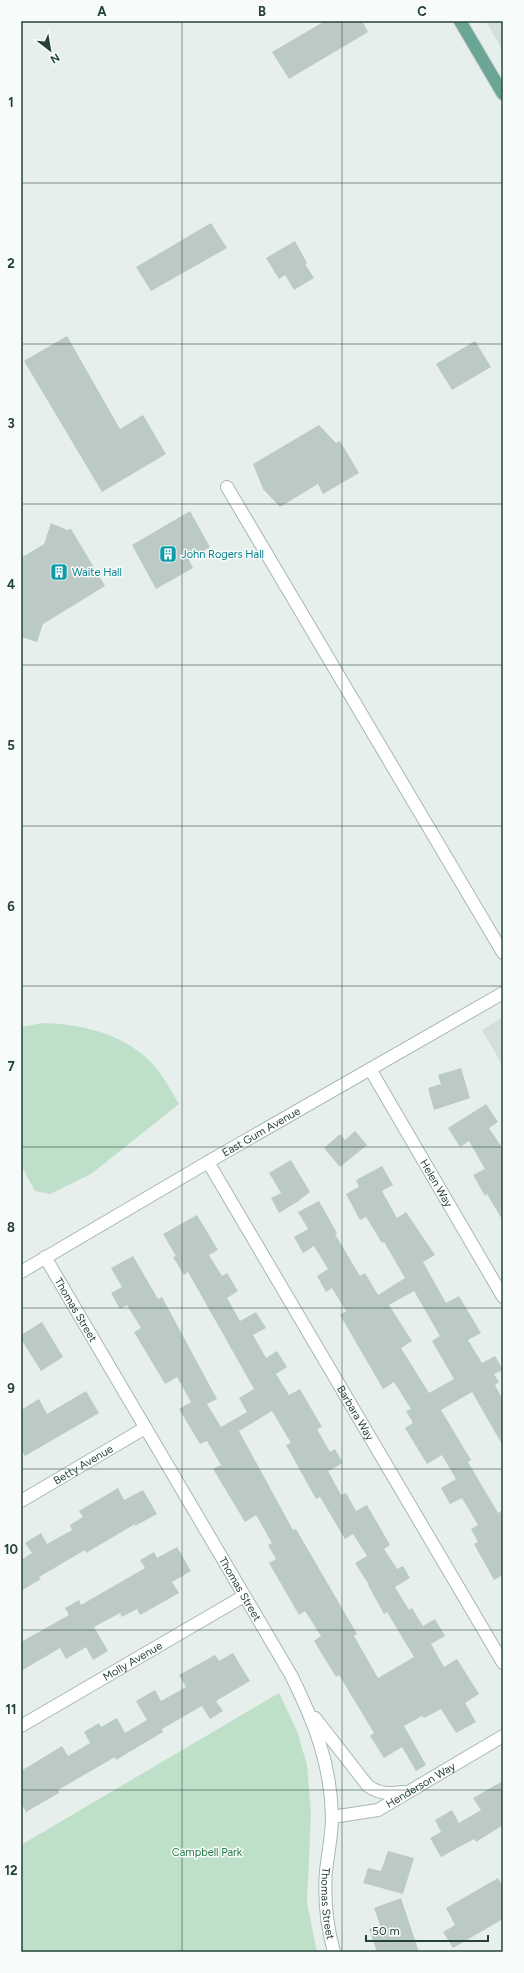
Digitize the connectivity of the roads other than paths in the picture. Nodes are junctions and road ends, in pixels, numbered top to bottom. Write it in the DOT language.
graph roads {
  1 [pos="460,21"];
  2 [pos="503,94"];
  3 [pos="227,487"];
  4 [pos="503,953"];
  5 [pos="503,993"];
  6 [pos="370,1070"];
  7 [pos="208,1162"];
  8 [pos="45,1257"];
  9 [pos="21,1272"];
  10 [pos="503,1297"];
  11 [pos="145,1428"];
  12 [pos="21,1501"];
  13 [pos="244,1596"];
  14 [pos="503,1663"];
  15 [pos="307,1708"];
  16 [pos="21,1726"];
  17 [pos="503,1736"];
  18 [pos="412,1790"];
  19 [pos="332,1817"];
  20 [pos="334,1952"];
  1 -- 2 [label="main road"];
  3 -- 4 [label="street"];
  5 -- 6 [label="street, East Gum Avenue"];
  6 -- 7 [label="street, East Gum Avenue"];
  6 -- 10 [label="street, Helen Way"];
  7 -- 8 [label="street, East Gum Avenue"];
  7 -- 14 [label="street, Barbara Way"];
  8 -- 9 [label="street, East Gum Avenue"];
  8 -- 11 [label="street, Thomas Street"];
  11 -- 12 [label="street, Betty Avenue"];
  11 -- 13 [label="street, Thomas Street"];
  13 -- 15 [label="street, Thomas Street"];
  13 -- 16 [label="street, Molly Avenue"];
  15 -- 18 [label="street"];
  15 -- 19 [label="street, Thomas Street"];
  17 -- 18 [label="street, Henderson Way"];
  18 -- 19 [label="street, Henderson Way"];
  19 -- 20 [label="street, Thomas Street"];
}
